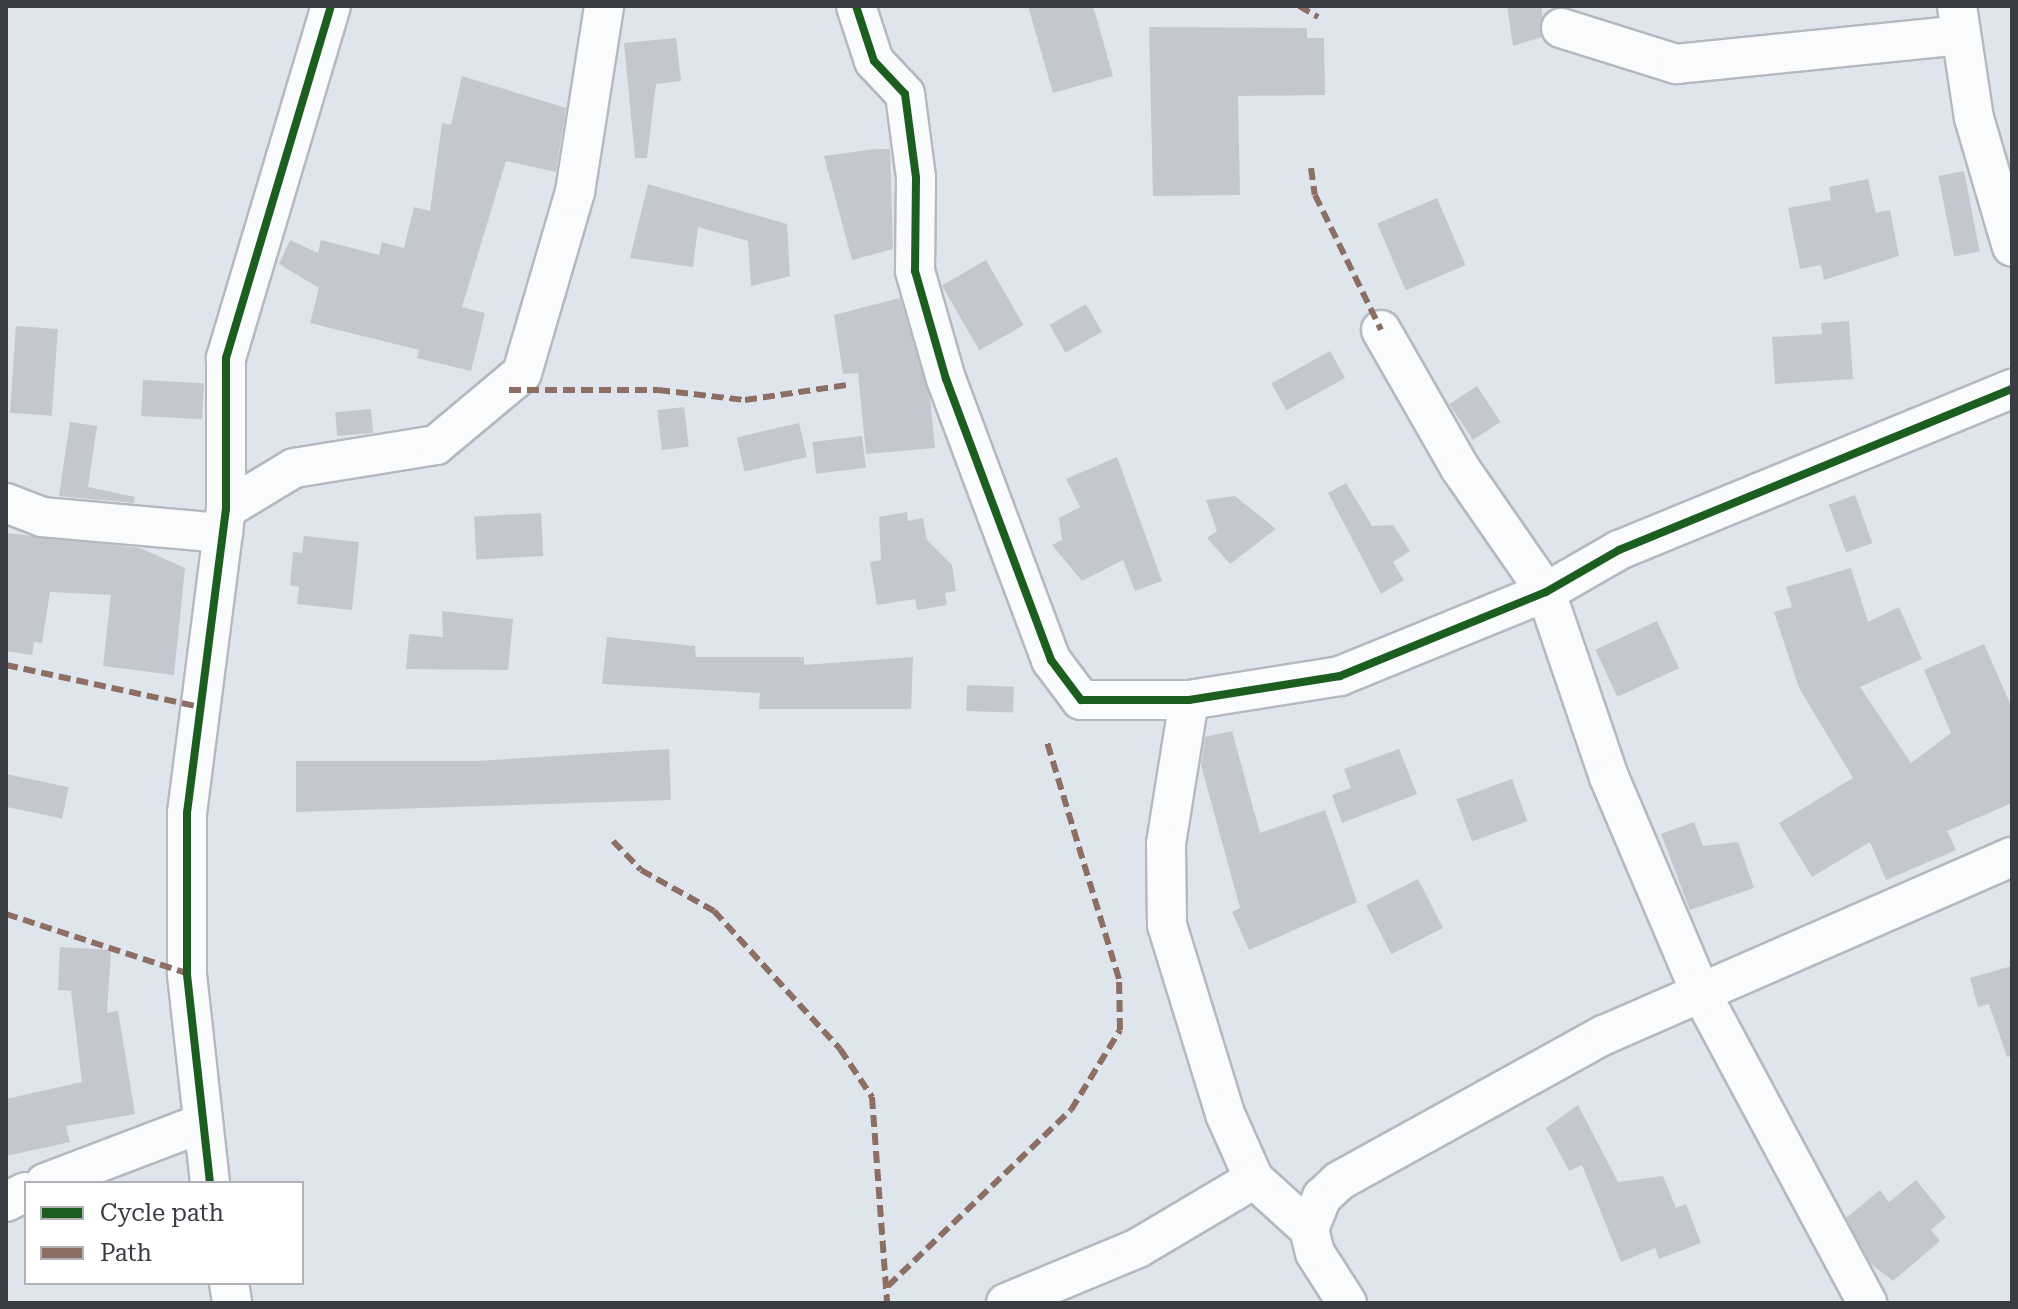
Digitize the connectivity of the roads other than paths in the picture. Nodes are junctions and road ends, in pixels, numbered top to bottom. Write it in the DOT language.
graph roads {
  1 [pos="331,6"];
  2 [pos="604,6"];
  3 [pos="856,6"];
  4 [pos="1959,20"];
  5 [pos="1561,28"];
  6 [pos="2012,247"];
  7 [pos="1381,330"];
  8 [pos="2012,389"];
  9 [pos="6,503"];
  10 [pos="224,521"];
  11 [pos="1546,592"];
  12 [pos="1189,700"];
  13 [pos="2012,857"];
  14 [pos="1700,991"];
  15 [pos="200,1124"];
  16 [pos="1254,1179"];
  17 [pos="50,1181"];
  18 [pos="210,1181"];
  19 [pos="24,1193"];
  20 [pos="6,1202"];
  21 [pos="1309,1229"];
  22 [pos="1006,1303"];
  23 [pos="1347,1303"];
  24 [pos="1867,1303"];
  1 -- 10 [label="street"];
  2 -- 10 [label="street"];
  3 -- 12 [label="street"];
  4 -- 5 [label="street"];
  4 -- 6 [label="street"];
  7 -- 11 [label="street"];
  8 -- 11 [label="street"];
  9 -- 10 [label="street"];
  10 -- 15 [label="street"];
  11 -- 12 [label="street"];
  11 -- 14 [label="street"];
  12 -- 16 [label="street"];
  13 -- 14 [label="street"];
  14 -- 21 [label="street"];
  14 -- 24 [label="street"];
  15 -- 17 [label="street"];
  15 -- 18 [label="street"];
  16 -- 21 [label="street"];
  16 -- 22 [label="street"];
  19 -- 20 [label="street"];
  21 -- 23 [label="street"];
}
